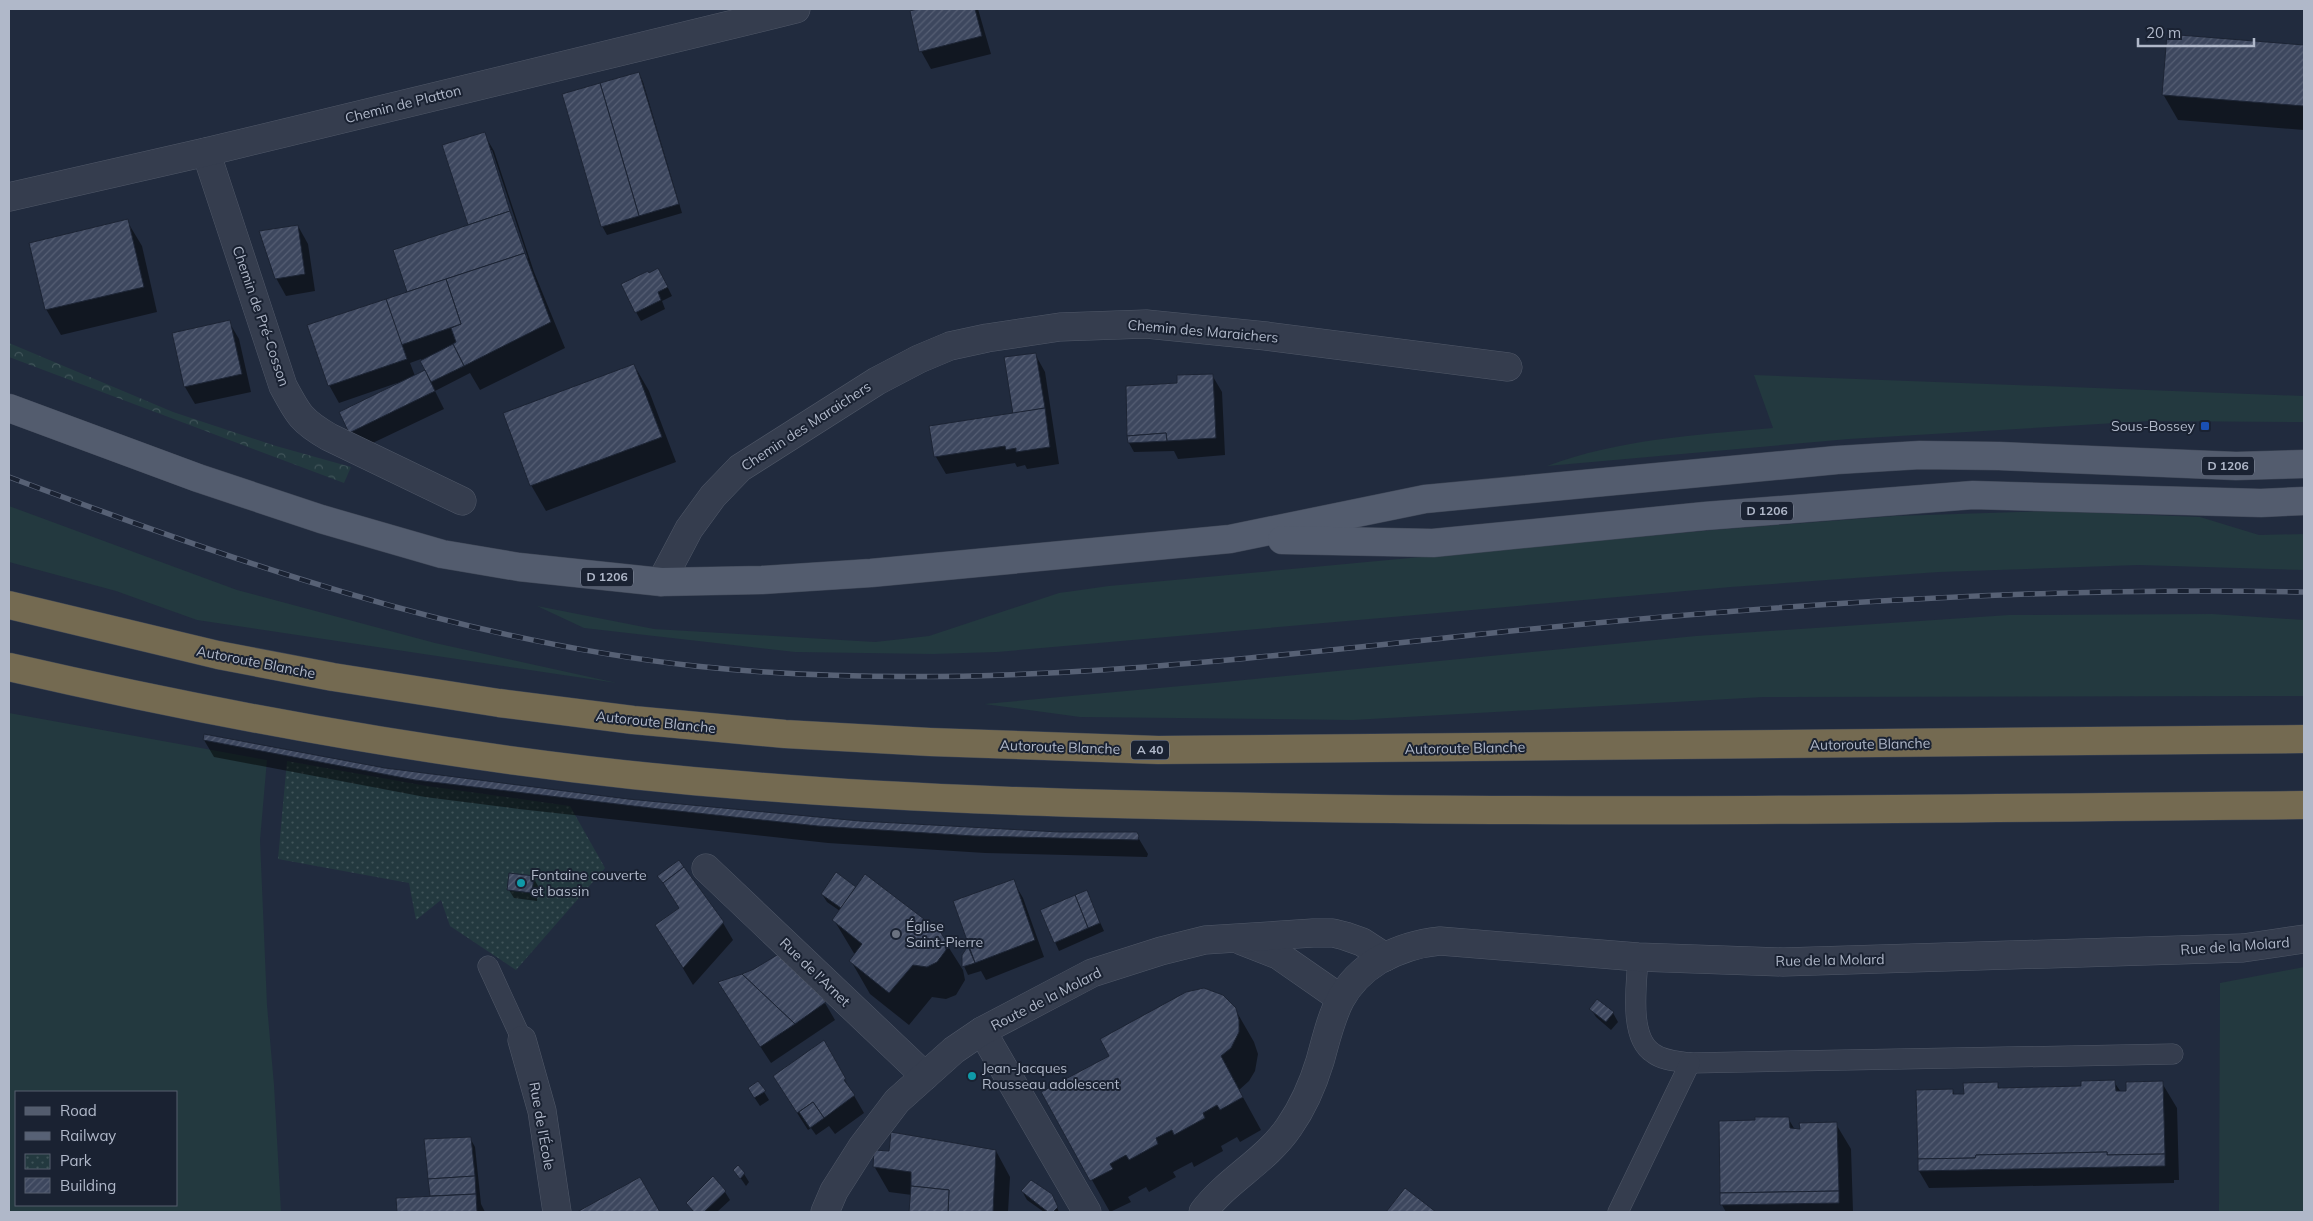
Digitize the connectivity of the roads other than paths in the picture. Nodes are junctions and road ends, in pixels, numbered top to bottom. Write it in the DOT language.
graph roads {
  1 [pos="796,9"];
  2 [pos="206,152"];
  3 [pos="9,197"];
  4 [pos="1508,367"];
  5 [pos="9,408"];
  6 [pos="2304,464"];
  7 [pos="2304,500"];
  8 [pos="462,501"];
  9 [pos="1230,539"];
  10 [pos="661,582"];
  11 [pos="9,605"];
  12 [pos="9,667"];
  13 [pos="2304,739"];
  14 [pos="2304,805"];
  15 [pos="706,868"];
  16 [pos="1225,938"];
  17 [pos="2304,939"];
  18 [pos="1638,957"];
  19 [pos="1374,964"];
  20 [pos="488,966"];
  21 [pos="1340,998"];
  22 [pos="982,1031"];
  23 [pos="522,1040"];
  24 [pos="2173,1054"];
  25 [pos="1690,1062"];
  26 [pos="925,1076"];
  27 [pos="557,1212"];
  28 [pos="825,1212"];
  29 [pos="1087,1212"];
  30 [pos="1203,1212"];
  31 [pos="1618,1212"];
  1 -- 2 [label="street, Chemin de Platton"];
  2 -- 3 [label="street, Chemin de Platton"];
  2 -- 8 [label="street, Chemin de Pré-Cosson"];
  4 -- 10 [label="street, Chemin des Maraichers"];
  5 -- 10 [label="main road, D 1206"];
  6 -- 9 [label="main road, D 1206"];
  7 -- 9 [label="main road, D 1206"];
  9 -- 10 [label="main road, D 1206"];
  11 -- 13 [label="highway, Autoroute Blanche / A 40"];
  12 -- 14 [label="highway"];
  15 -- 26 [label="street, Rue de l'Arnet"];
  16 -- 19 [label="street, Route de la Molard"];
  16 -- 21 [label="street, Route de la Molard"];
  16 -- 22 [label="street, Route de la Molard"];
  17 -- 18 [label="street, Rue de la Molard"];
  18 -- 19 [label="street, Rue de la Molard"];
  18 -- 25 [label="lane"];
  19 -- 21 [label="street"];
  20 -- 23 [label="lane"];
  21 -- 30 [label="street"];
  22 -- 26 [label="street, Route de la Molard"];
  22 -- 29 [label="street"];
  23 -- 27 [label="street, Rue de l'École"];
  24 -- 25 [label="lane"];
  25 -- 31 [label="lane"];
  26 -- 28 [label="street, Route de la Molard"];
}
